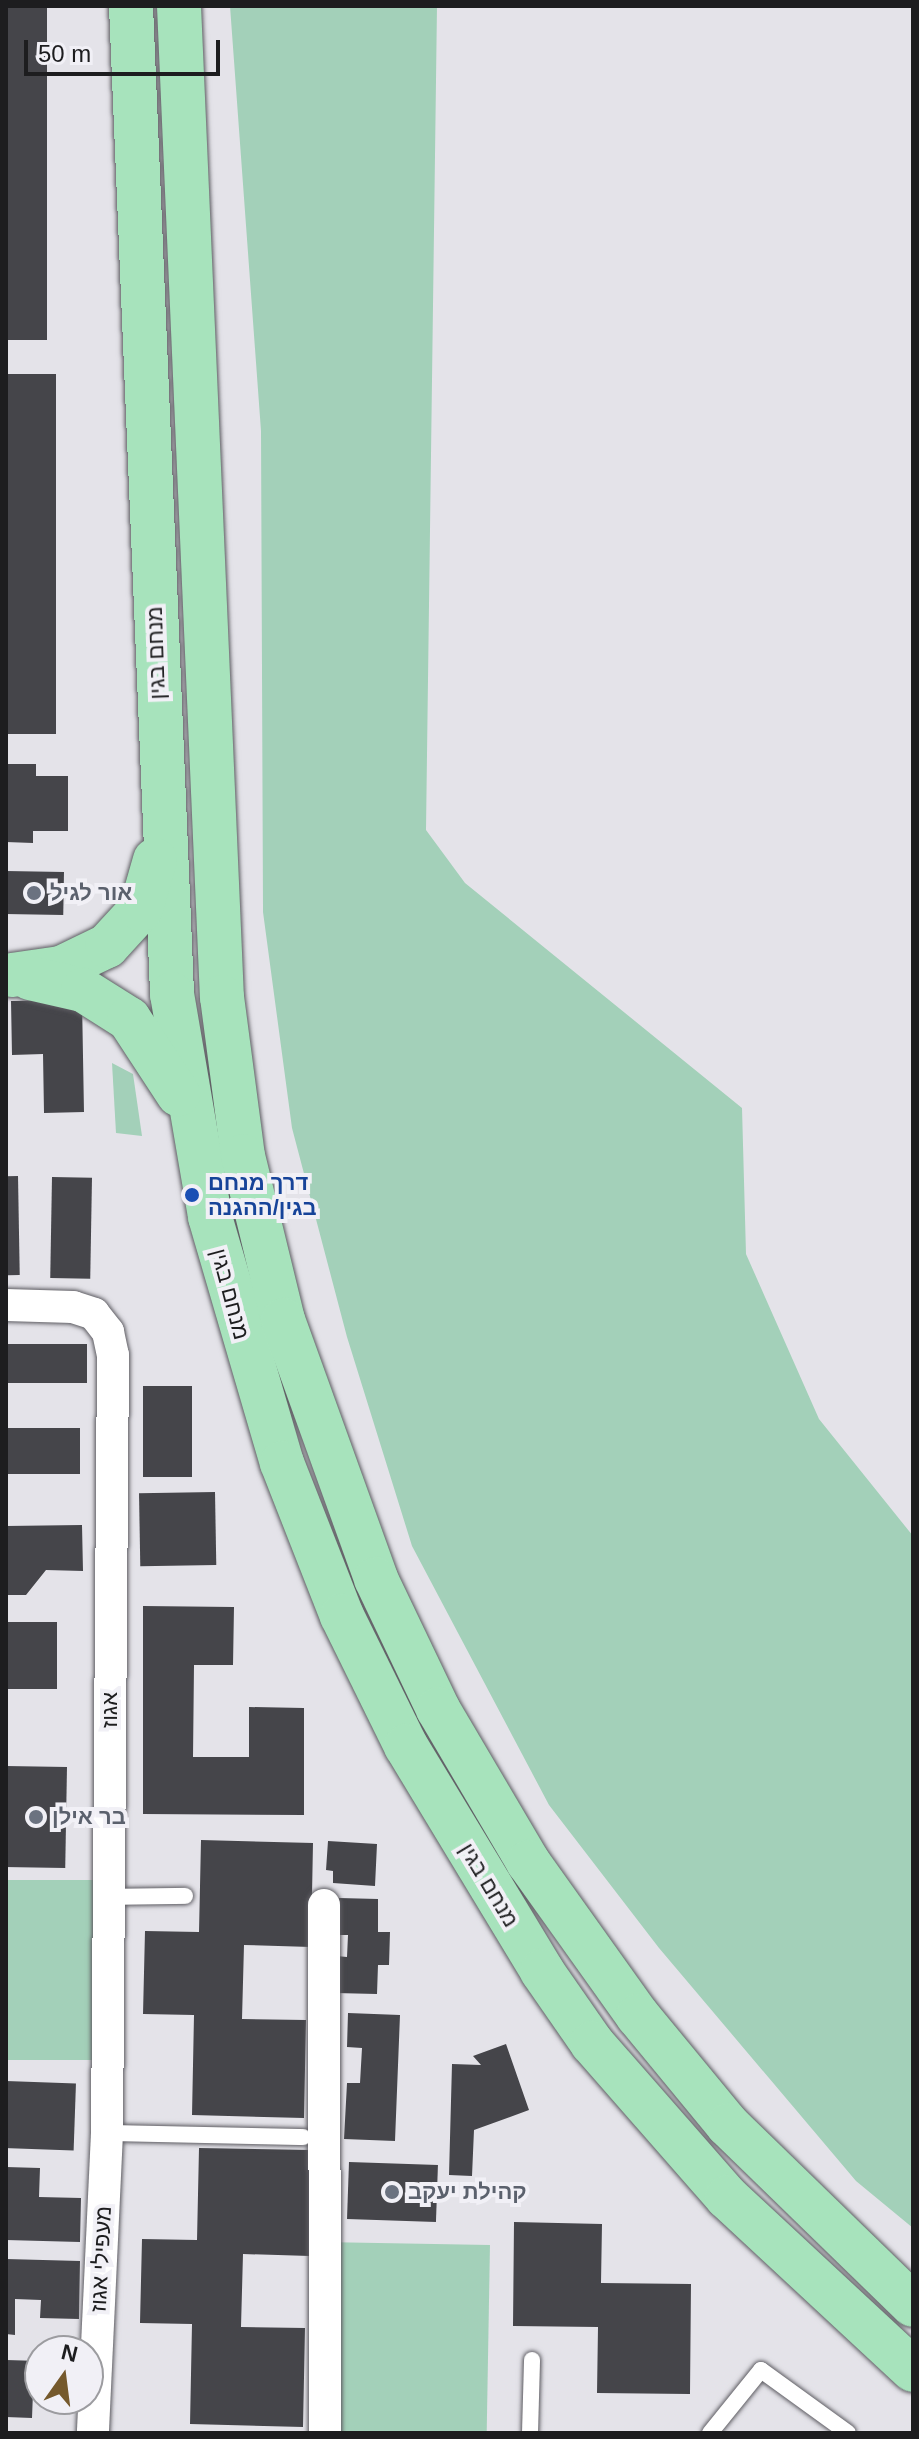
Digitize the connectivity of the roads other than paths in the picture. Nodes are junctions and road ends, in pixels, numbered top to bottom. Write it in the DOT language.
graph roads {
  1 [pos="131,6"];
  2 [pos="179,6"];
  3 [pos="162,798"];
  4 [pos="190,1122"];
  5 [pos="6,1305"];
  6 [pos="185,1896"];
  7 [pos="109,1897"];
  8 [pos="324,1905"];
  9 [pos="107,2133"];
  10 [pos="303,2137"];
  11 [pos="913,2305"];
  12 [pos="532,2360"];
  13 [pos="913,2370"];
  14 [pos="93,2433"];
  15 [pos="325,2433"];
  16 [pos="530,2433"];
  17 [pos="710,2433"];
  18 [pos="848,2433"];
  1 -- 3 [label="main road, מנחם בגין"];
  2 -- 11 [label="main road, מנחם בגין"];
  3 -- 4 [label="main road, מנחם בגין"];
  3 -- 4 [label="main road"];
  4 -- 13 [label="main road, מנחם בגין"];
  5 -- 7 [label="street, אגוז"];
  6 -- 7 [label="lane"];
  7 -- 9 [label="street, אגוז"];
  8 -- 15 [label="street"];
  9 -- 10 [label="lane"];
  9 -- 14 [label="street, מעפילי אגוז"];
  12 -- 16 [label="lane"];
  17 -- 18 [label="lane"];
}
